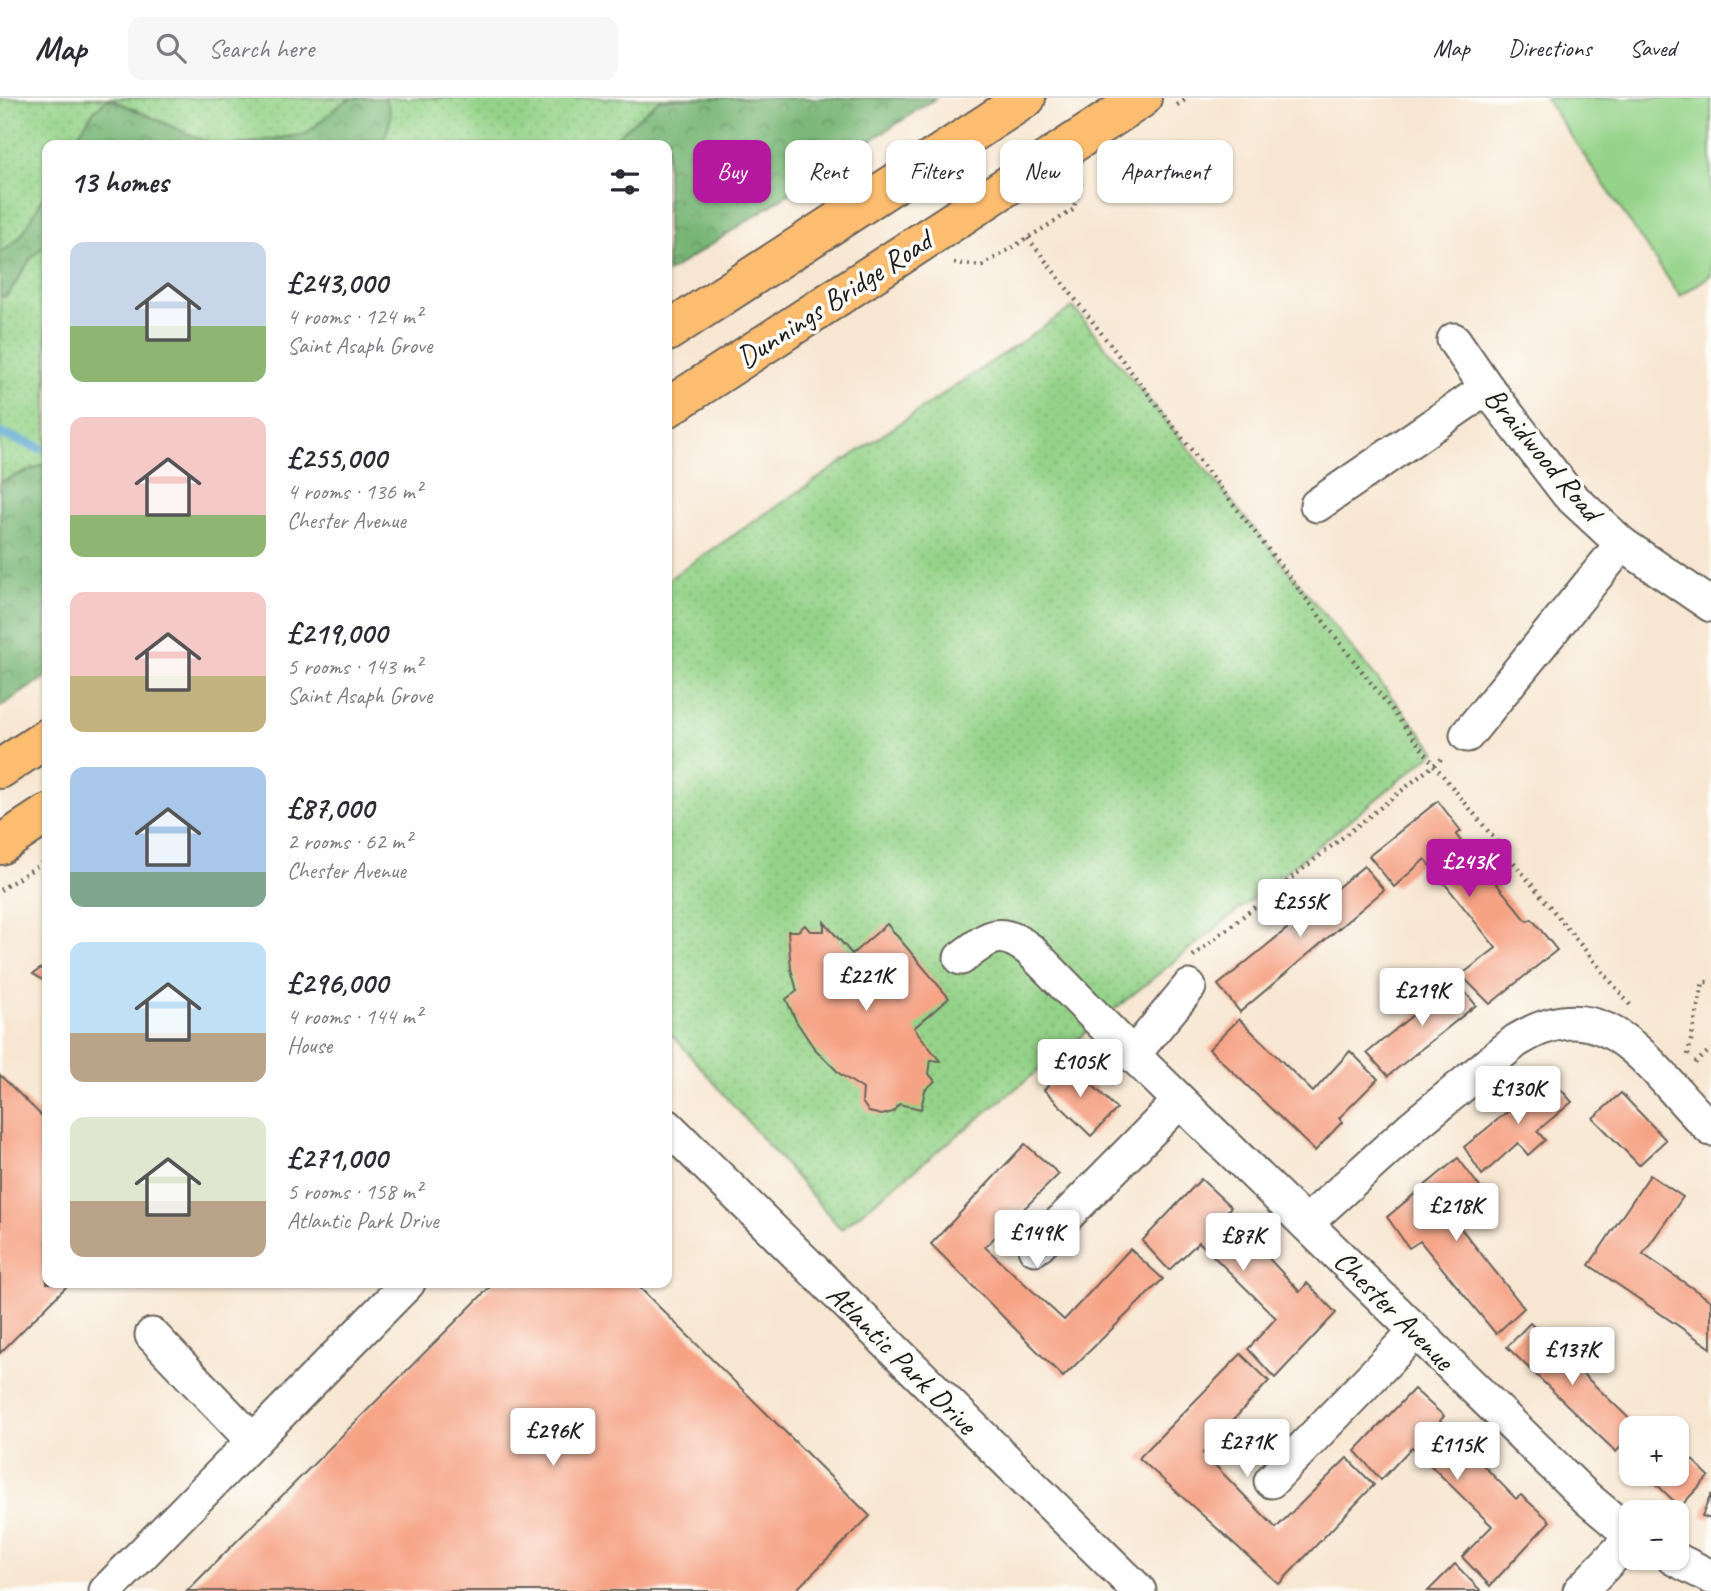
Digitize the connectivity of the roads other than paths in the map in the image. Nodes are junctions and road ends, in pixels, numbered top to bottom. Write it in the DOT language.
graph roads {
  1 [pos="1026,98"];
  2 [pos="1142,98"];
  3 [pos="672,329"];
  4 [pos="1454,340"];
  5 [pos="1487,388"];
  6 [pos="672,405"];
  7 [pos="1317,505"];
  8 [pos="1622,544"];
  9 [pos="1711,605"];
  10 [pos="1466,735"];
  11 [pos="42,741"];
  12 [pos="0,769"];
  13 [pos="42,817"];
  14 [pos="0,845"];
  15 [pos="961,958"];
  16 [pos="1187,974"];
  17 [pos="1133,1055"];
  18 [pos="1179,1102"];
  19 [pos="1711,1129"];
  20 [pos="672,1131"];
  21 [pos="1306,1223"];
  22 [pos="1035,1248"];
  23 [pos="398,1288"];
  24 [pos="1415,1332"];
  25 [pos="152,1335"];
  26 [pos="253,1441"];
  27 [pos="1271,1481"];
  28 [pos="1619,1526"];
  29 [pos="1619,1549"];
  30 [pos="1689,1566"];
  31 [pos="1711,1577"];
  32 [pos="106,1591"];
  33 [pos="1139,1591"];
  34 [pos="1580,1591"];
  1 -- 3 [label="highway"];
  2 -- 6 [label="highway, Dunnings Bridge Road"];
  4 -- 5 [label="street, Braidwood Road"];
  5 -- 7 [label="street"];
  5 -- 8 [label="street, Braidwood Road"];
  8 -- 9 [label="street, Braidwood Road"];
  8 -- 10 [label="street"];
  11 -- 12 [label="highway"];
  13 -- 14 [label="highway"];
  15 -- 17 [label="street, Chester Avenue"];
  16 -- 17 [label="street"];
  17 -- 18 [label="street, Chester Avenue"];
  18 -- 21 [label="street, Chester Avenue"];
  18 -- 22 [label="street"];
  19 -- 21 [label="street"];
  20 -- 33 [label="street, Atlantic Park Drive"];
  21 -- 24 [label="street, Chester Avenue"];
  23 -- 26 [label="street"];
  24 -- 27 [label="street"];
  24 -- 28 [label="street, Chester Avenue"];
  25 -- 26 [label="street"];
  26 -- 32 [label="street"];
  29 -- 34 [label="street"];
  30 -- 31 [label="street"];
}
